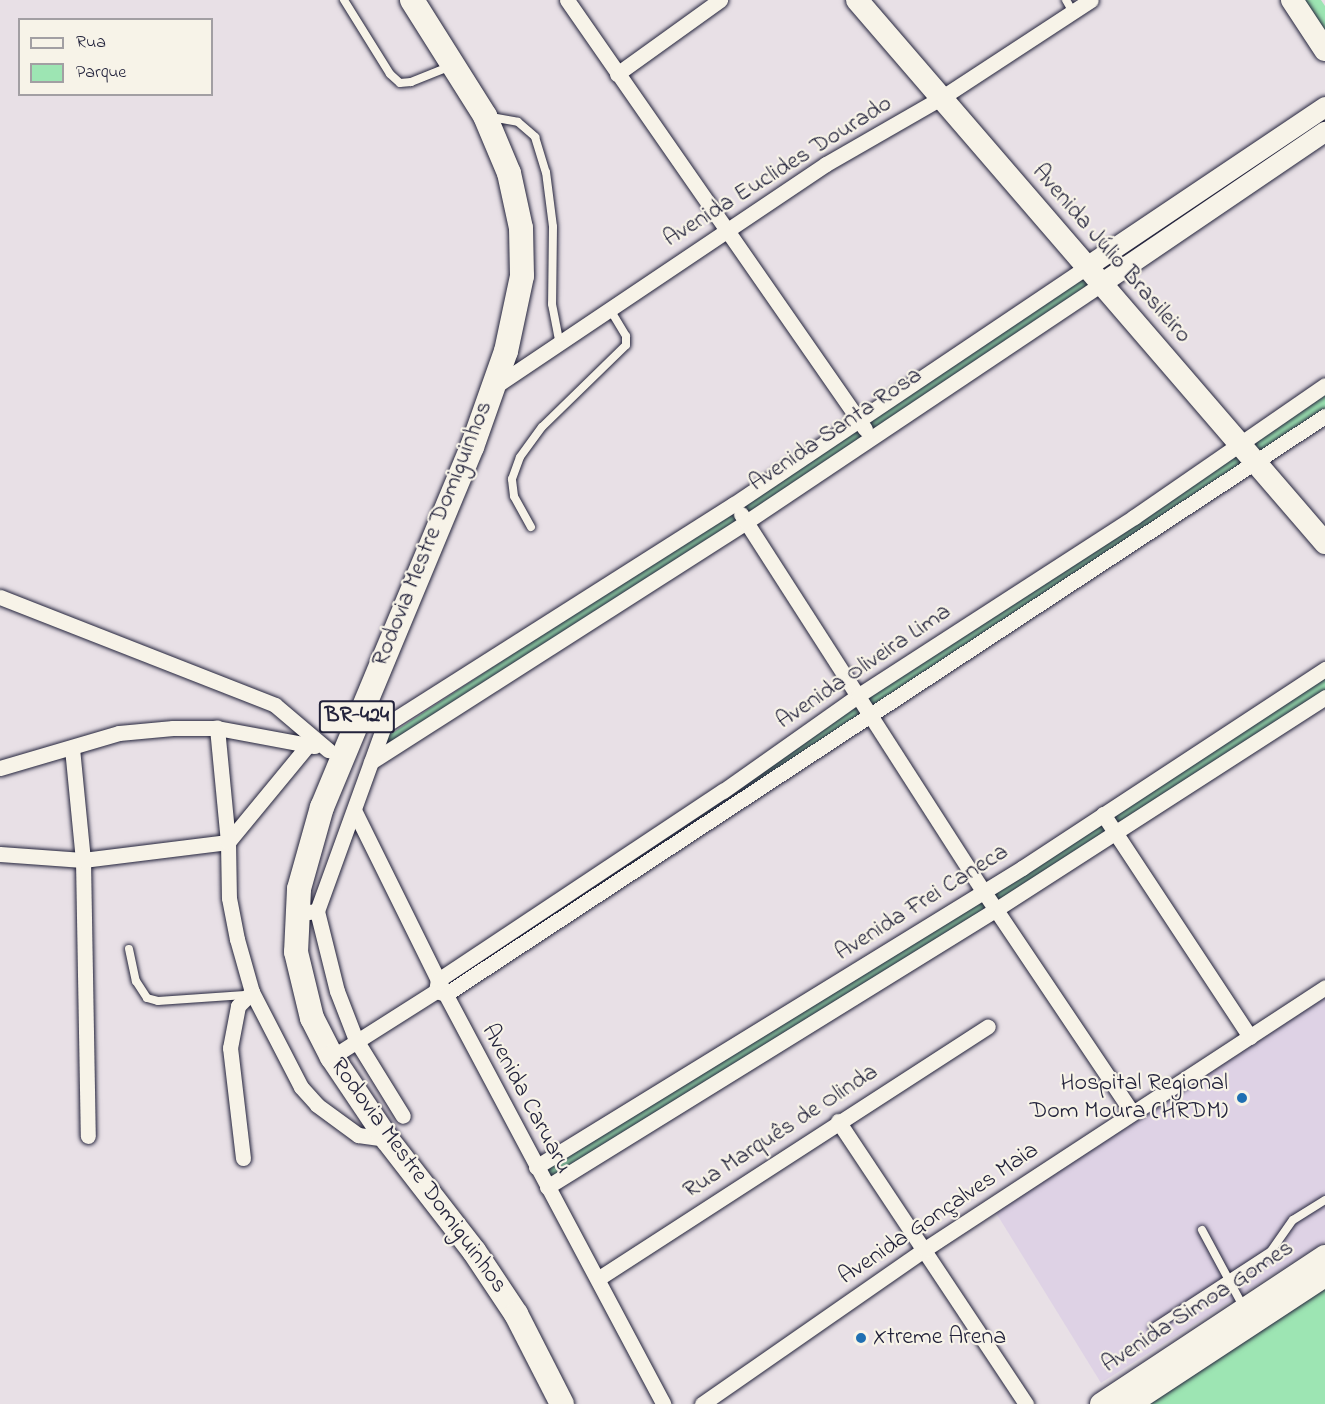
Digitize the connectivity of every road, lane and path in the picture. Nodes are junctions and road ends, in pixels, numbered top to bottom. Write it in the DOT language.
graph roads {
  1 [pos="344,0"];
  2 [pos="412,0"];
  3 [pos="567,0"];
  4 [pos="720,0"];
  5 [pos="857,0"];
  6 [pos="1090,0"];
  7 [pos="1292,0"];
  8 [pos="1070,6"];
  9 [pos="1325,50"];
  10 [pos="455,64"];
  11 [pos="617,74"];
  12 [pos="941,98"];
  13 [pos="1325,107"];
  14 [pos="485,116"];
  15 [pos="1325,132"];
  16 [pos="726,231"];
  17 [pos="1094,276"];
  18 [pos="608,307"];
  19 [pos="559,341"];
  20 [pos="1325,385"];
  21 [pos="494,387"];
  22 [pos="1325,416"];
  23 [pos="859,421"];
  24 [pos="870,436"];
  25 [pos="1240,444"];
  26 [pos="1255,462"];
  27 [pos="734,504"];
  28 [pos="746,522"];
  29 [pos="531,527"];
  30 [pos="1325,543"];
  31 [pos="0,597"];
  32 [pos="1325,669"];
  33 [pos="859,695"];
  34 [pos="1325,696"];
  35 [pos="360,709"];
  36 [pos="872,715"];
  37 [pos="384,726"];
  38 [pos="217,728"];
  39 [pos="308,745"];
  40 [pos="72,748"];
  41 [pos="335,752"];
  42 [pos="371,762"];
  43 [pos="0,768"];
  44 [pos="355,812"];
  45 [pos="1103,814"];
  46 [pos="1115,833"];
  47 [pos="228,842"];
  48 [pos="0,854"];
  49 [pos="83,860"];
  50 [pos="984,892"];
  51 [pos="558,900"];
  52 [pos="996,910"];
  53 [pos="306,913"];
  54 [pos="566,914"];
  55 [pos="129,949"];
  56 [pos="1325,987"];
  57 [pos="440,988"];
  58 [pos="248,994"];
  59 [pos="988,1026"];
  60 [pos="1250,1037"];
  61 [pos="356,1040"];
  62 [pos="332,1057"];
  63 [pos="669,1085"];
  64 [pos="680,1103"];
  65 [pos="1131,1112"];
  66 [pos="404,1116"];
  67 [pos="838,1121"];
  68 [pos="88,1136"];
  69 [pos="387,1139"];
  70 [pos="243,1158"];
  71 [pos="536,1167"];
  72 [pos="547,1187"];
  73 [pos="1325,1200"];
  74 [pos="1202,1230"];
  75 [pos="926,1249"];
  76 [pos="1325,1256"];
  77 [pos="1325,1276"];
  78 [pos="1228,1277"];
  79 [pos="599,1278"];
  80 [pos="1276,1298"];
  81 [pos="1250,1316"];
  82 [pos="1153,1328"];
  83 [pos="562,1404"];
  84 [pos="663,1404"];
  85 [pos="702,1404"];
  86 [pos="1026,1404"];
  87 [pos="1101,1404"];
  88 [pos="1131,1404"];
  1 -- 10 [label="lane"];
  2 -- 10 [label="main road, Rodovia Mestre Domiguinhos / BR-424"];
  3 -- 11 [label="street"];
  4 -- 11 [label="street"];
  5 -- 12 [label="main road, Avenida Júlio Brasileiro"];
  6 -- 8 [label="street, Avenida Euclides Dourado"];
  7 -- 9 [label="main road"];
  8 -- 12 [label="street, Avenida Euclides Dourado"];
  10 -- 14 [label="main road, Rodovia Mestre Domiguinhos / BR-424"];
  11 -- 16 [label="street"];
  12 -- 16 [label="street, Avenida Euclides Dourado"];
  12 -- 17 [label="main road, Avenida Júlio Brasileiro"];
  13 -- 17 [label="street, Avenida Santa Rosa"];
  14 -- 19 [label="lane"];
  14 -- 21 [label="main road, Rodovia Mestre Domiguinhos / BR-424"];
  15 -- 17 [label="street, Avenida Santa Rosa"];
  16 -- 18 [label="street, Avenida Euclides Dourado"];
  16 -- 23 [label="street"];
  17 -- 23 [label="street, Avenida Santa Rosa"];
  17 -- 24 [label="street, Avenida Santa Rosa"];
  17 -- 25 [label="main road, Avenida Júlio Brasileiro"];
  18 -- 19 [label="street, Avenida Euclides Dourado"];
  18 -- 29 [label="lane"];
  19 -- 21 [label="street, Avenida Euclides Dourado"];
  20 -- 25 [label="street, Avenida Oliveira Lima"];
  21 -- 35 [label="main road, Rodovia Mestre Domiguinhos / BR-424"];
  22 -- 26 [label="street, Avenida Oliveira Lima"];
  23 -- 24 [label="street"];
  23 -- 27 [label="street, Avenida Santa Rosa"];
  24 -- 28 [label="street, Avenida Santa Rosa"];
  25 -- 26 [label="main road, Avenida Júlio Brasileiro"];
  25 -- 33 [label="street, Avenida Oliveira Lima"];
  26 -- 30 [label="main road, Avenida Júlio Brasileiro"];
  26 -- 36 [label="street, Avenida Oliveira Lima"];
  27 -- 28 [label="street"];
  27 -- 37 [label="street, Avenida Santa Rosa"];
  28 -- 33 [label="street"];
  28 -- 42 [label="street, Avenida Santa Rosa"];
  31 -- 41 [label="street"];
  32 -- 45 [label="street, Avenida Frei Caneca"];
  33 -- 36 [label="street"];
  33 -- 51 [label="street, Avenida Oliveira Lima"];
  34 -- 46 [label="street, Avenida Frei Caneca"];
  35 -- 37 [label="street"];
  35 -- 41 [label="main road, Rodovia Mestre Domiguinhos / BR-424"];
  36 -- 50 [label="street"];
  36 -- 54 [label="street, Avenida Oliveira Lima"];
  37 -- 42 [label="street"];
  38 -- 39 [label="street"];
  38 -- 40 [label="street"];
  38 -- 47 [label="street"];
  39 -- 41 [label="street"];
  39 -- 47 [label="street"];
  40 -- 43 [label="street"];
  40 -- 49 [label="street"];
  41 -- 53 [label="main road, Rodovia Mestre Domiguinhos / BR-424"];
  42 -- 44 [label="street"];
  44 -- 53 [label="street"];
  44 -- 57 [label="street, Avenida Caruaru"];
  45 -- 46 [label="street"];
  45 -- 50 [label="street, Avenida Frei Caneca"];
  46 -- 52 [label="street, Avenida Frei Caneca"];
  46 -- 60 [label="street"];
  47 -- 49 [label="street"];
  47 -- 58 [label="street"];
  48 -- 49 [label="street"];
  49 -- 68 [label="street"];
  50 -- 52 [label="street"];
  50 -- 63 [label="street, Avenida Frei Caneca"];
  51 -- 54 [label="street"];
  51 -- 57 [label="street, Avenida Oliveira Lima"];
  52 -- 64 [label="street, Avenida Frei Caneca"];
  52 -- 65 [label="street"];
  53 -- 61 [label="street"];
  53 -- 62 [label="main road, Rodovia Mestre Domiguinhos / BR-424"];
  54 -- 57 [label="street, Avenida Oliveira Lima"];
  55 -- 58 [label="lane"];
  56 -- 60 [label="street, Avenida Gonçalves Maia"];
  57 -- 61 [label="street, Avenida Oliveira Lima"];
  57 -- 71 [label="street, Avenida Caruaru"];
  58 -- 69 [label="street"];
  58 -- 70 [label="street"];
  59 -- 67 [label="street, Rua Marquês de Olinda"];
  60 -- 65 [label="street, Avenida Gonçalves Maia"];
  61 -- 62 [label="street, Avenida Oliveira Lima"];
  61 -- 66 [label="street"];
  62 -- 69 [label="main road, Rodovia Mestre Domiguinhos / BR-424"];
  63 -- 64 [label="street"];
  63 -- 71 [label="street, Avenida Frei Caneca"];
  64 -- 72 [label="street, Avenida Frei Caneca"];
  65 -- 75 [label="street, Avenida Gonçalves Maia"];
  67 -- 75 [label="street"];
  67 -- 79 [label="street, Rua Marquês de Olinda"];
  69 -- 83 [label="main road, Rodovia Mestre Domiguinhos / BR-424"];
  71 -- 72 [label="street, Avenida Caruaru"];
  72 -- 79 [label="street, Avenida Caruaru"];
  73 -- 78 [label="lane"];
  74 -- 78 [label="lane"];
  75 -- 85 [label="street, Avenida Gonçalves Maia"];
  75 -- 86 [label="street"];
  76 -- 80 [label="main road, Avenida Simoa Gomes"];
  77 -- 80 [label="main road, Avenida Simoa Gomes"];
  78 -- 81 [label="lane"];
  78 -- 82 [label="lane"];
  79 -- 84 [label="street, Avenida Caruaru"];
  80 -- 81 [label="main road, Avenida Simoa Gomes"];
  81 -- 87 [label="main road, Avenida Simoa Gomes"];
  81 -- 88 [label="main road, Avenida Simoa Gomes"];
}
